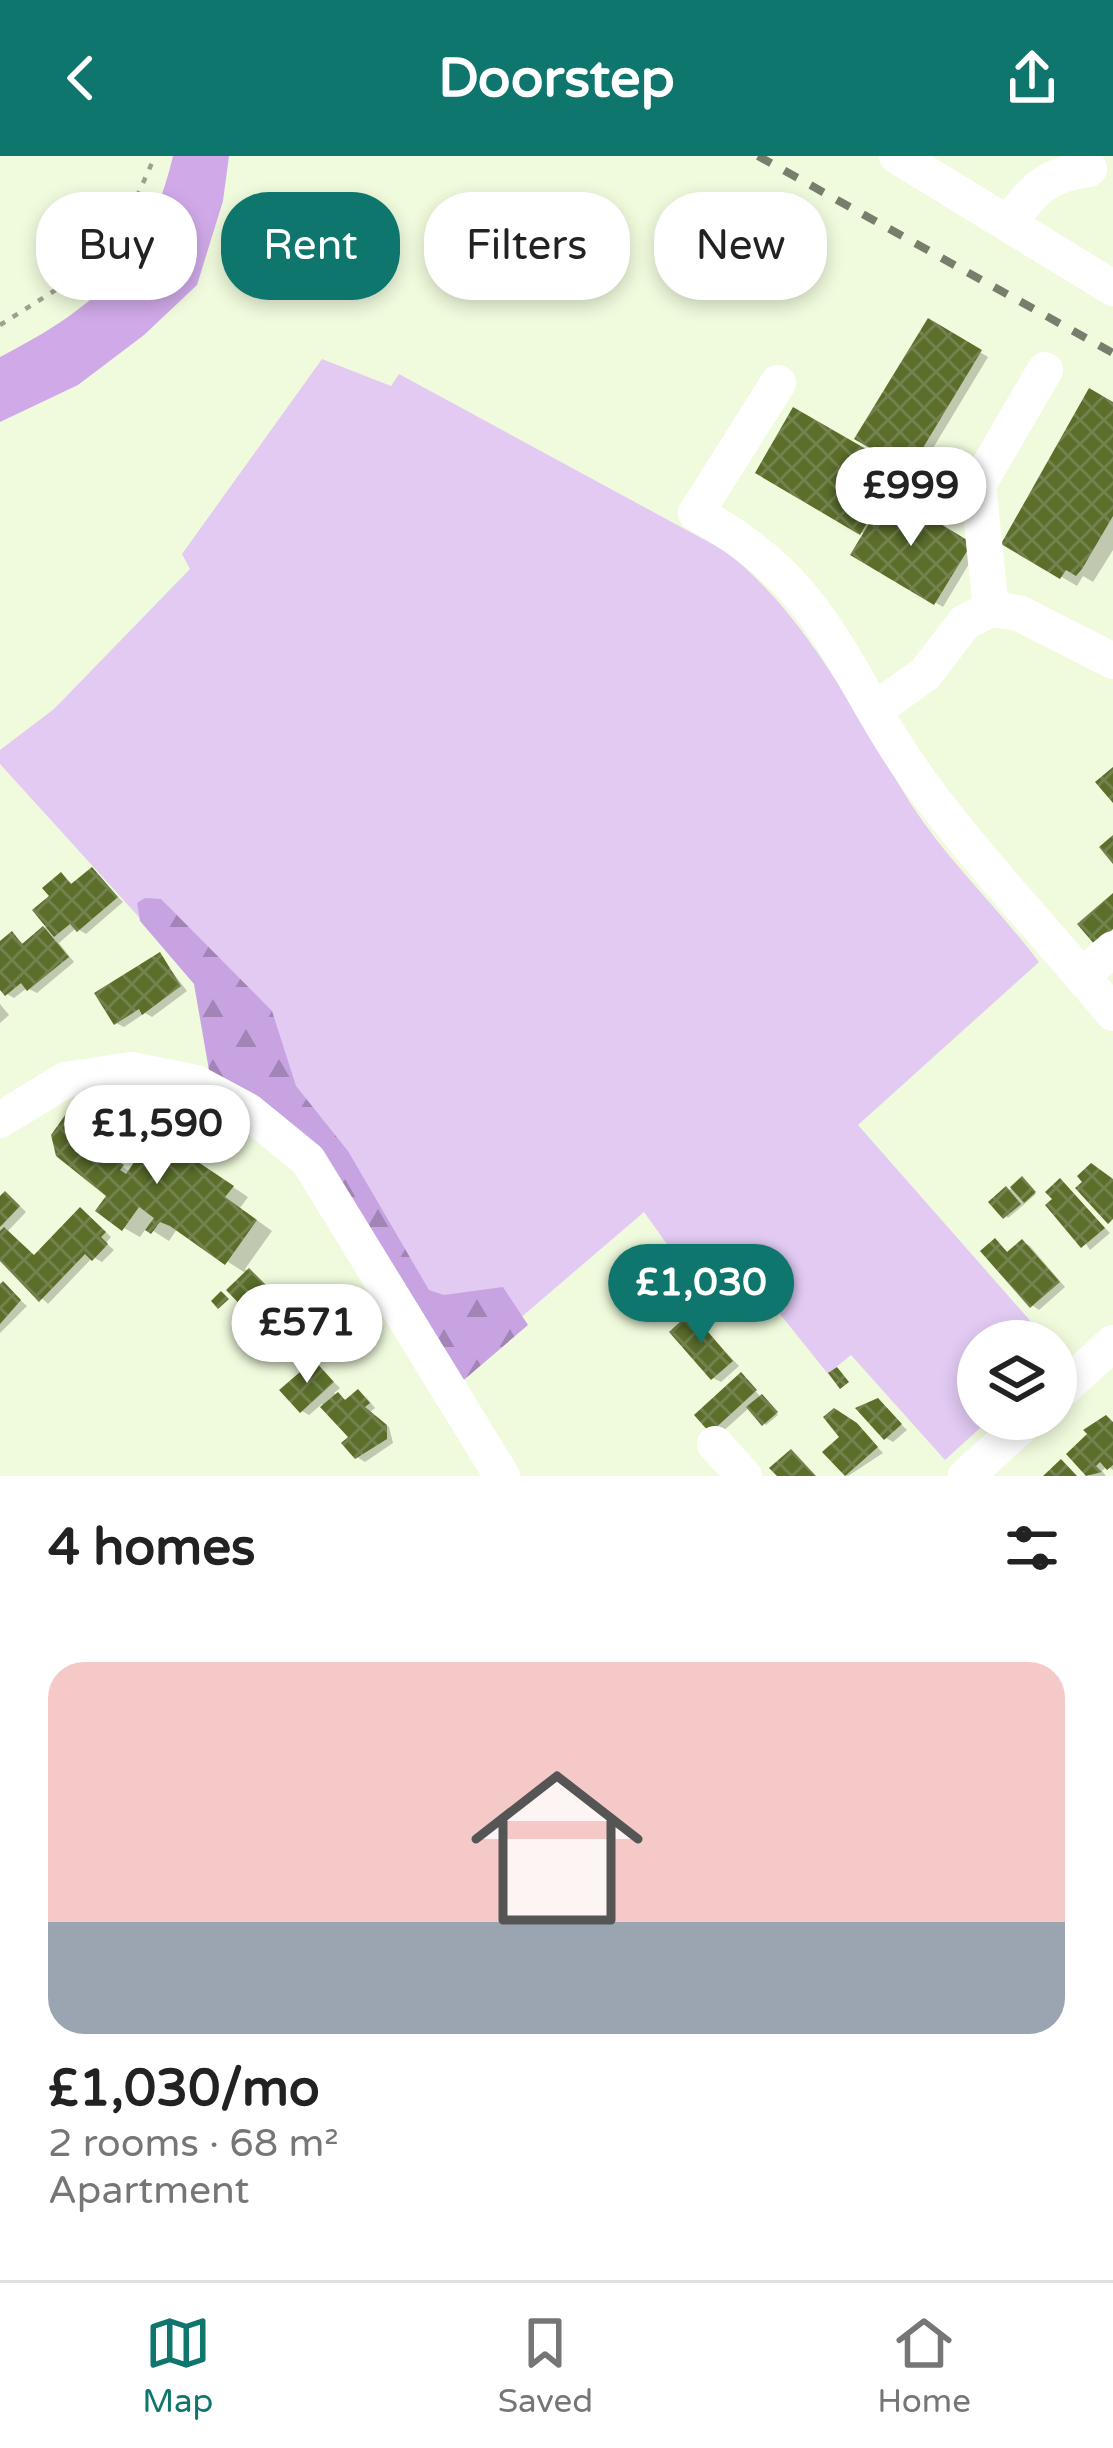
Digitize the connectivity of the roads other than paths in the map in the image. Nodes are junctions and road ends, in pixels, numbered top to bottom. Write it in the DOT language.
graph roads {
  1 [pos="897,156"];
  2 [pos="1089,169"];
  3 [pos="1009,224"];
  4 [pos="1113,287"];
  5 [pos="1045,370"];
  6 [pos="778,383"];
  7 [pos="991,609"];
  8 [pos="1113,661"];
  9 [pos="876,709"];
  10 [pos="1113,949"];
  11 [pos="1082,976"];
  12 [pos="1113,1013"];
  13 [pos="0,1120"];
  14 [pos="1113,1343"];
  15 [pos="1077,1376"];
  16 [pos="1006,1440"];
  17 [pos="715,1444"];
  18 [pos="502,1476"];
  19 [pos="743,1476"];
  20 [pos="966,1476"];
  1 -- 3 [label="street"];
  2 -- 3 [label="street"];
  3 -- 4 [label="street"];
  5 -- 7 [label="street"];
  6 -- 9 [label="street"];
  7 -- 8 [label="street"];
  7 -- 9 [label="street"];
  9 -- 11 [label="street"];
  10 -- 11 [label="street"];
  11 -- 12 [label="street"];
  13 -- 18 [label="street"];
  14 -- 15 [label="street"];
  16 -- 20 [label="street"];
  17 -- 19 [label="street"];
}
